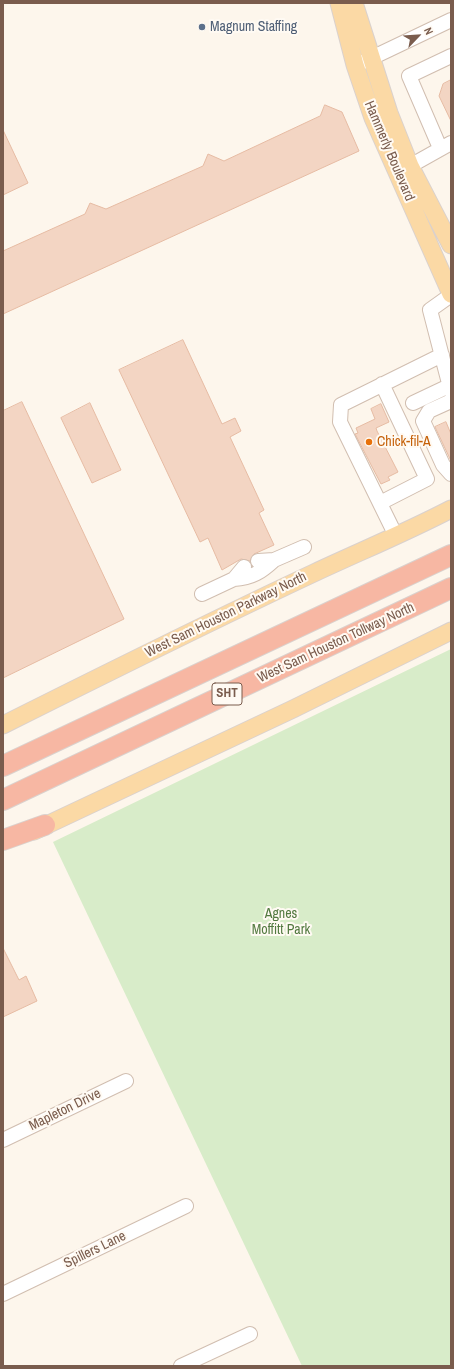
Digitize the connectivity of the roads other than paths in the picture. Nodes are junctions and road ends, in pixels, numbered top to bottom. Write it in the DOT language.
graph roads {
  1 [pos="339,3"];
  2 [pos="354,3"];
  3 [pos="451,20"];
  4 [pos="451,56"];
  5 [pos="362,62"];
  6 [pos="445,146"];
  7 [pos="410,166"];
  8 [pos="451,245"];
  9 [pos="451,294"];
  10 [pos="442,355"];
  11 [pos="382,384"];
  12 [pos="450,387"];
  13 [pos="451,401"];
  14 [pos="413,403"];
  15 [pos="451,474"];
  16 [pos="380,503"];
  17 [pos="451,509"];
  18 [pos="396,536"];
  19 [pos="304,547"];
  20 [pos="451,555"];
  21 [pos="274,560"];
  22 [pos="258,561"];
  23 [pos="244,567"];
  24 [pos="234,579"];
  25 [pos="451,588"];
  26 [pos="202,594"];
  27 [pos="451,631"];
  28 [pos="3,726"];
  29 [pos="3,766"];
  30 [pos="3,800"];
  31 [pos="45,825"];
  32 [pos="3,840"];
  33 [pos="3,846"];
  34 [pos="126,1080"];
  35 [pos="3,1140"];
  36 [pos="186,1206"];
  37 [pos="3,1294"];
  38 [pos="250,1334"];
  39 [pos="181,1366"];
  1 -- 5 [label="main road, Hammerly Boulevard"];
  2 -- 5 [label="main road, Hammerly Boulevard"];
  3 -- 5 [label="street"];
  4 -- 6 [label="street"];
  5 -- 7 [label="main road, Hammerly Boulevard"];
  5 -- 9 [label="main road, Hammerly Boulevard"];
  6 -- 7 [label="street"];
  7 -- 8 [label="main road, Hammerly Boulevard"];
  9 -- 10 [label="street"];
  10 -- 11 [label="street"];
  10 -- 12 [label="street"];
  11 -- 16 [label="street"];
  11 -- 16 [label="street"];
  12 -- 14 [label="street"];
  13 -- 15 [label="street"];
  16 -- 18 [label="street"];
  17 -- 18 [label="main road, West Sam Houston Parkway North"];
  18 -- 28 [label="main road, West Sam Houston Parkway North"];
  19 -- 21 [label="street"];
  20 -- 29 [label="highway, SHT"];
  21 -- 22 [label="street"];
  21 -- 24 [label="street"];
  23 -- 24 [label="street"];
  24 -- 26 [label="street"];
  25 -- 30 [label="highway, West Sam Houston Tollway North / SHT"];
  27 -- 31 [label="main road"];
  31 -- 32 [label="highway"];
  31 -- 33 [label="main road"];
  34 -- 35 [label="street, Mapleton Drive"];
  36 -- 37 [label="street, Spillers Lane"];
  38 -- 39 [label="street"];
}
